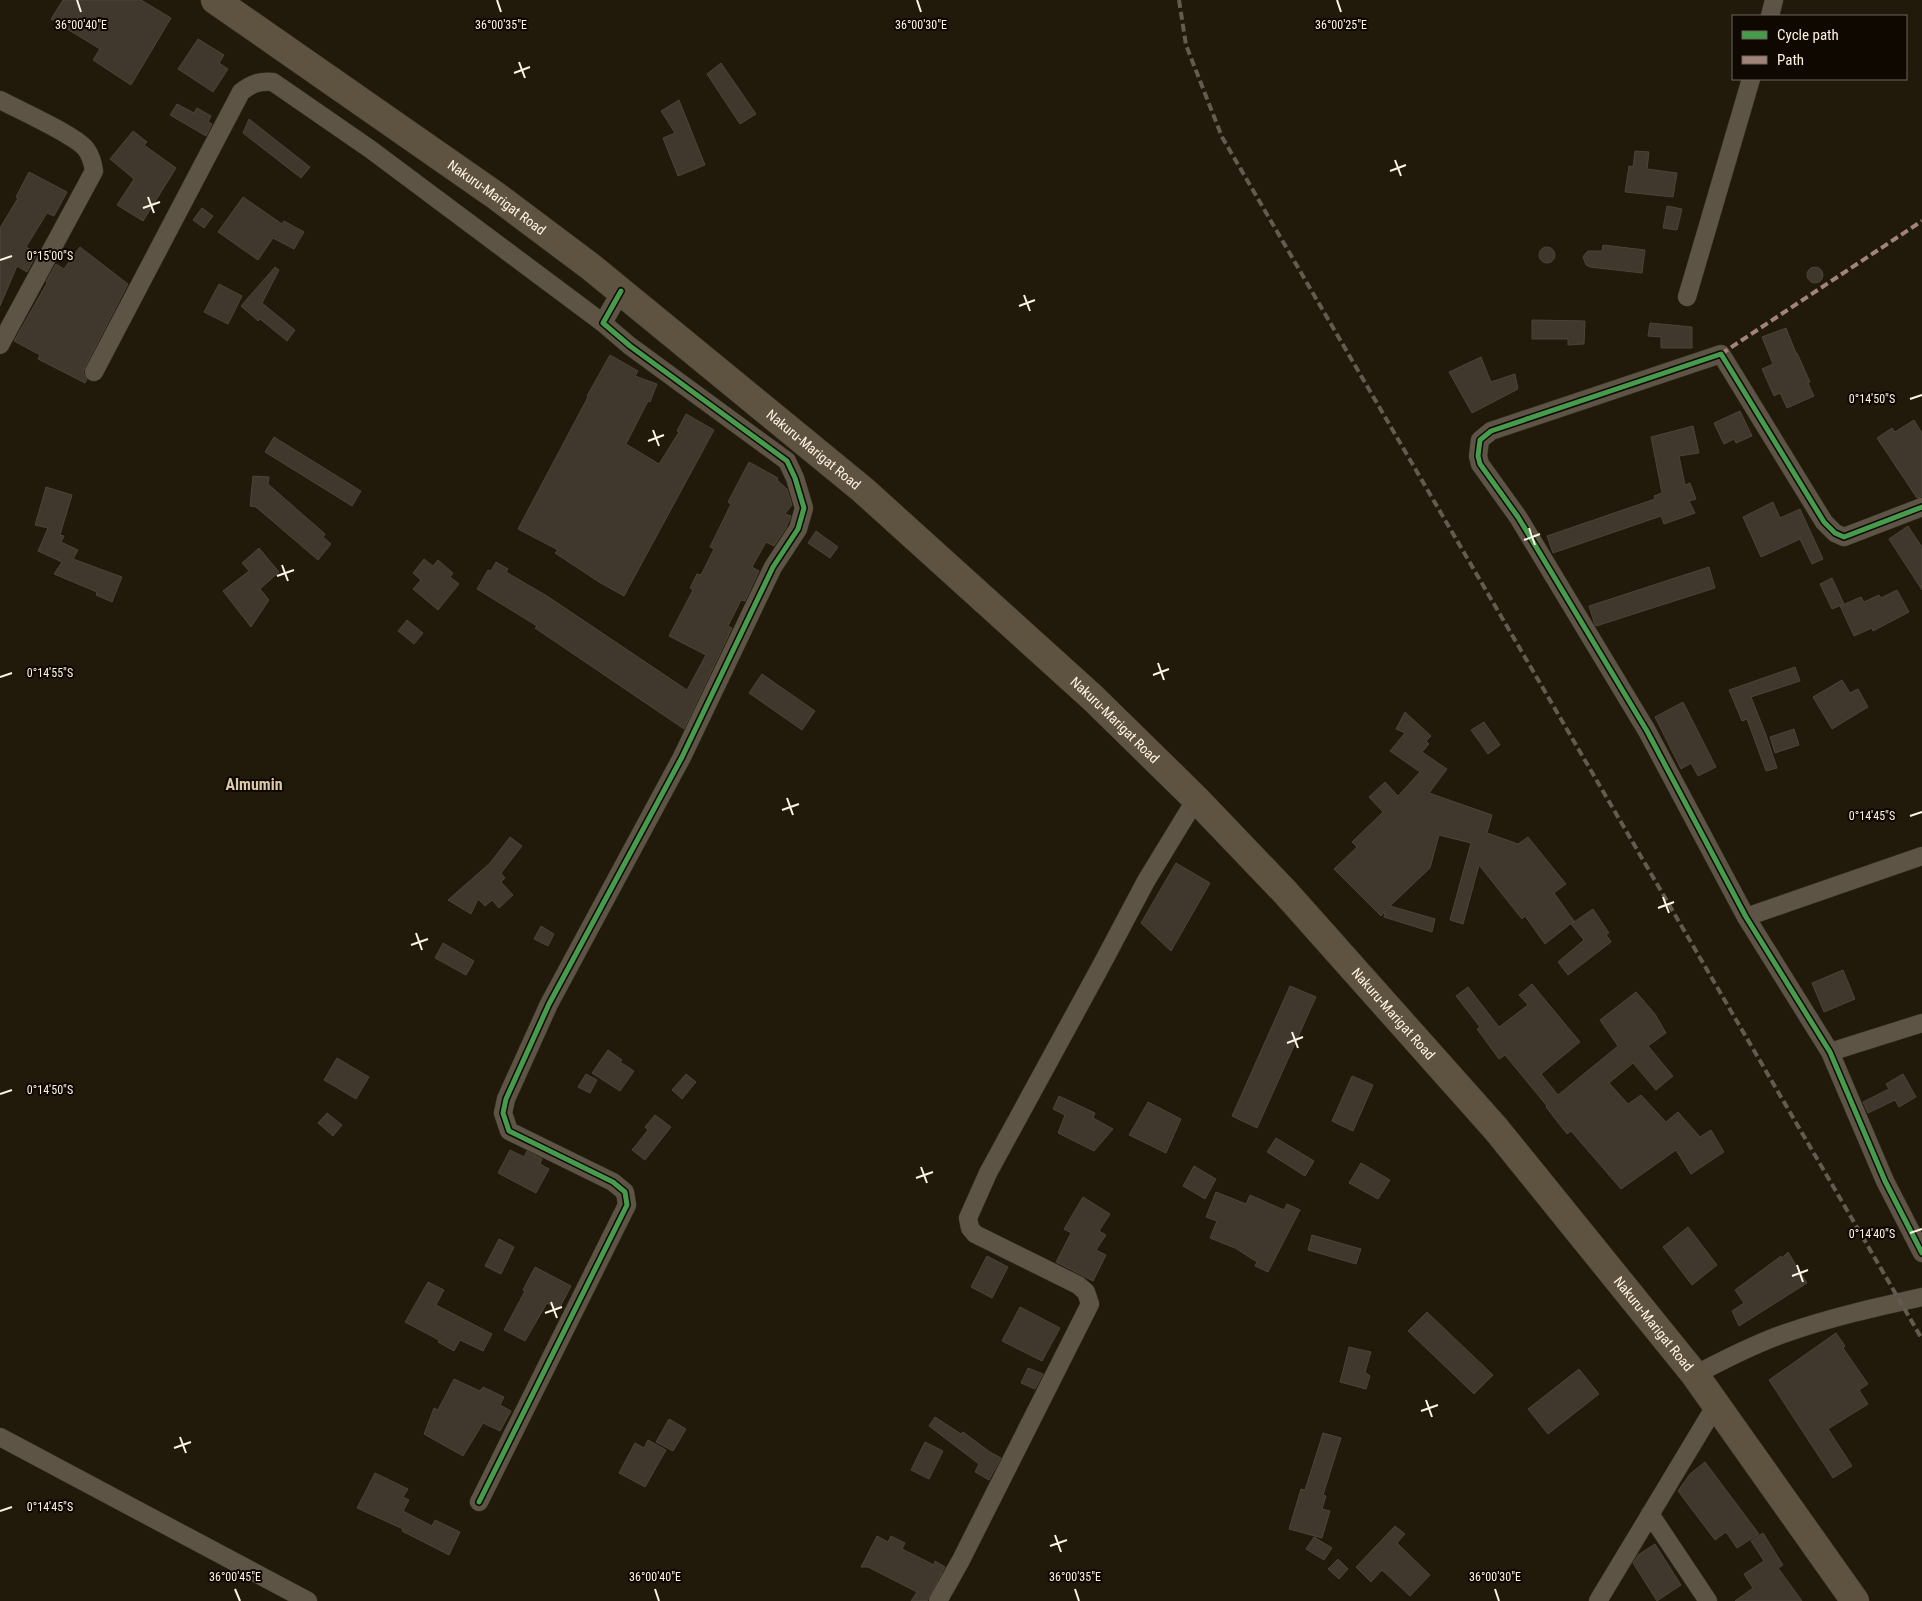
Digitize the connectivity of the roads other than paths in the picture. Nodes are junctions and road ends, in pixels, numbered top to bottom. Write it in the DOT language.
graph roads {
  1 [pos="215,0"];
  2 [pos="1774,0"];
  3 [pos="1770,15"];
  4 [pos="1751,80"];
  5 [pos="0,100"];
  6 [pos="621,291"];
  7 [pos="1687,297"];
  8 [pos="602,323"];
  9 [pos="0,345"];
  10 [pos="94,372"];
  11 [pos="1922,507"];
  12 [pos="1196,799"];
  13 [pos="1922,856"];
  14 [pos="1746,917"];
  15 [pos="1922,1023"];
  16 [pos="1830,1052"];
  17 [pos="1922,1253"];
  18 [pos="1922,1297"];
  19 [pos="1695,1375"];
  20 [pos="1716,1405"];
  21 [pos="0,1437"];
  22 [pos="479,1502"];
  23 [pos="1650,1514"];
  24 [pos="308,1601"];
  25 [pos="938,1601"];
  26 [pos="1598,1601"];
  27 [pos="1708,1601"];
  28 [pos="1855,1601"];
  1 -- 6 [label="main road, Nakuru-Marigat Road"];
  2 -- 3 [label="street"];
  4 -- 7 [label="street"];
  5 -- 9 [label="street"];
  6 -- 8 [label="street"];
  6 -- 12 [label="main road, Nakuru-Marigat Road"];
  8 -- 10 [label="street"];
  8 -- 22 [label="street"];
  11 -- 14 [label="street"];
  12 -- 19 [label="main road, Nakuru-Marigat Road"];
  12 -- 25 [label="street"];
  13 -- 14 [label="street"];
  14 -- 16 [label="street"];
  15 -- 16 [label="street"];
  16 -- 17 [label="street"];
  18 -- 19 [label="street"];
  19 -- 20 [label="main road, Nakuru-Marigat Road"];
  20 -- 23 [label="street"];
  20 -- 28 [label="main road, Nakuru-Marigat Road"];
  21 -- 24 [label="street"];
  23 -- 26 [label="street"];
  23 -- 27 [label="street"];
}
